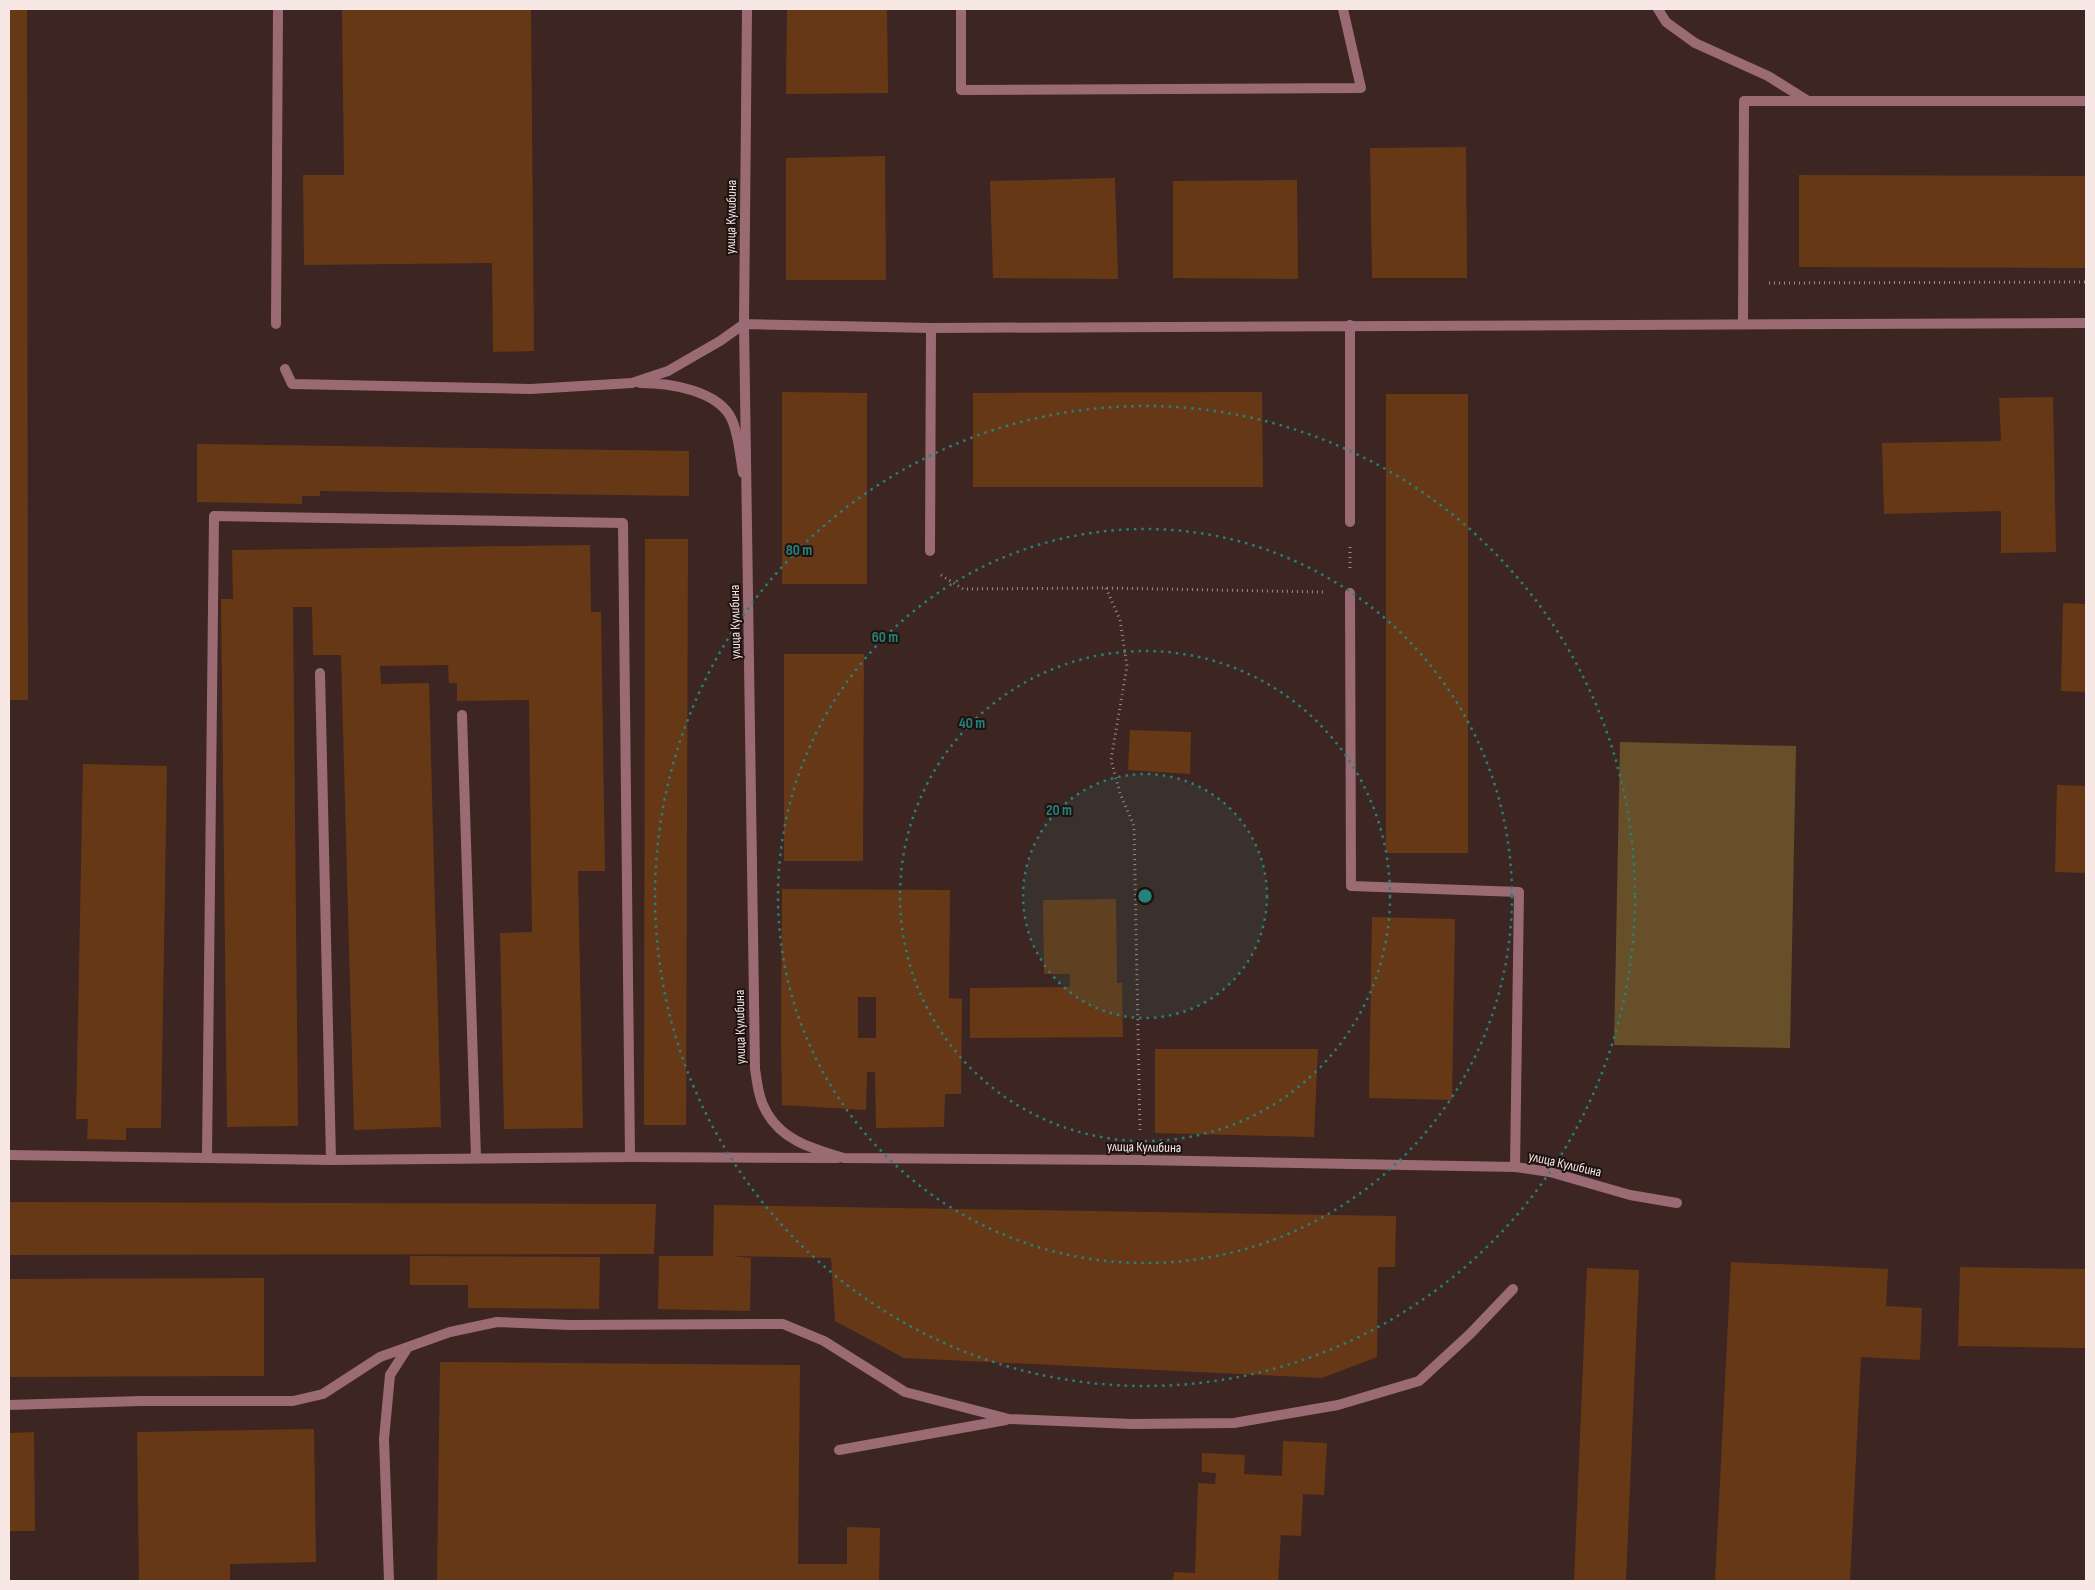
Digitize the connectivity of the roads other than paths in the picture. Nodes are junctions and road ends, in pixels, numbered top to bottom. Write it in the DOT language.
graph roads {
  1 [pos="278,9"];
  2 [pos="748,9"];
  3 [pos="960,9"];
  4 [pos="1343,9"];
  5 [pos="1658,9"];
  6 [pos="1808,101"];
  7 [pos="2086,101"];
  8 [pos="1743,323"];
  9 [pos="2086,323"];
  10 [pos="276,324"];
  11 [pos="744,324"];
  12 [pos="1350,325"];
  13 [pos="931,328"];
  14 [pos="285,369"];
  15 [pos="632,383"];
  16 [pos="747,495"];
  17 [pos="1350,522"];
  18 [pos="930,550"];
  19 [pos="1350,593"];
  20 [pos="320,673"];
  21 [pos="462,715"];
  22 [pos="9,1155"];
  23 [pos="630,1156"];
  24 [pos="207,1157"];
  25 [pos="476,1158"];
  26 [pos="844,1158"];
  27 [pos="331,1160"];
  28 [pos="1515,1167"];
  29 [pos="1677,1203"];
  30 [pos="1513,1289"];
  31 [pos="408,1346"];
  32 [pos="9,1405"];
  33 [pos="1009,1419"];
  34 [pos="839,1450"];
  35 [pos="389,1581"];
  1 -- 10 [label="street"];
  2 -- 11 [label="street, улица Кулибина"];
  3 -- 4 [label="street"];
  5 -- 6 [label="street"];
  6 -- 7 [label="street"];
  6 -- 8 [label="street"];
  8 -- 9 [label="street"];
  8 -- 12 [label="street"];
  11 -- 13 [label="street"];
  11 -- 15 [label="street"];
  11 -- 16 [label="street, улица Кулибина"];
  12 -- 13 [label="street"];
  12 -- 17 [label="street"];
  13 -- 18 [label="street"];
  14 -- 15 [label="street"];
  15 -- 16 [label="street"];
  16 -- 26 [label="street, улица Кулибина"];
  19 -- 28 [label="street"];
  20 -- 27 [label="street"];
  21 -- 25 [label="street"];
  22 -- 24 [label="street"];
  23 -- 24 [label="street"];
  23 -- 25 [label="street"];
  23 -- 26 [label="street"];
  24 -- 27 [label="street"];
  25 -- 27 [label="street"];
  26 -- 28 [label="street, улица Кулибина"];
  28 -- 29 [label="street, улица Кулибина"];
  30 -- 33 [label="street"];
  31 -- 32 [label="street"];
  31 -- 33 [label="street"];
  31 -- 35 [label="street"];
  33 -- 34 [label="street"];
}
